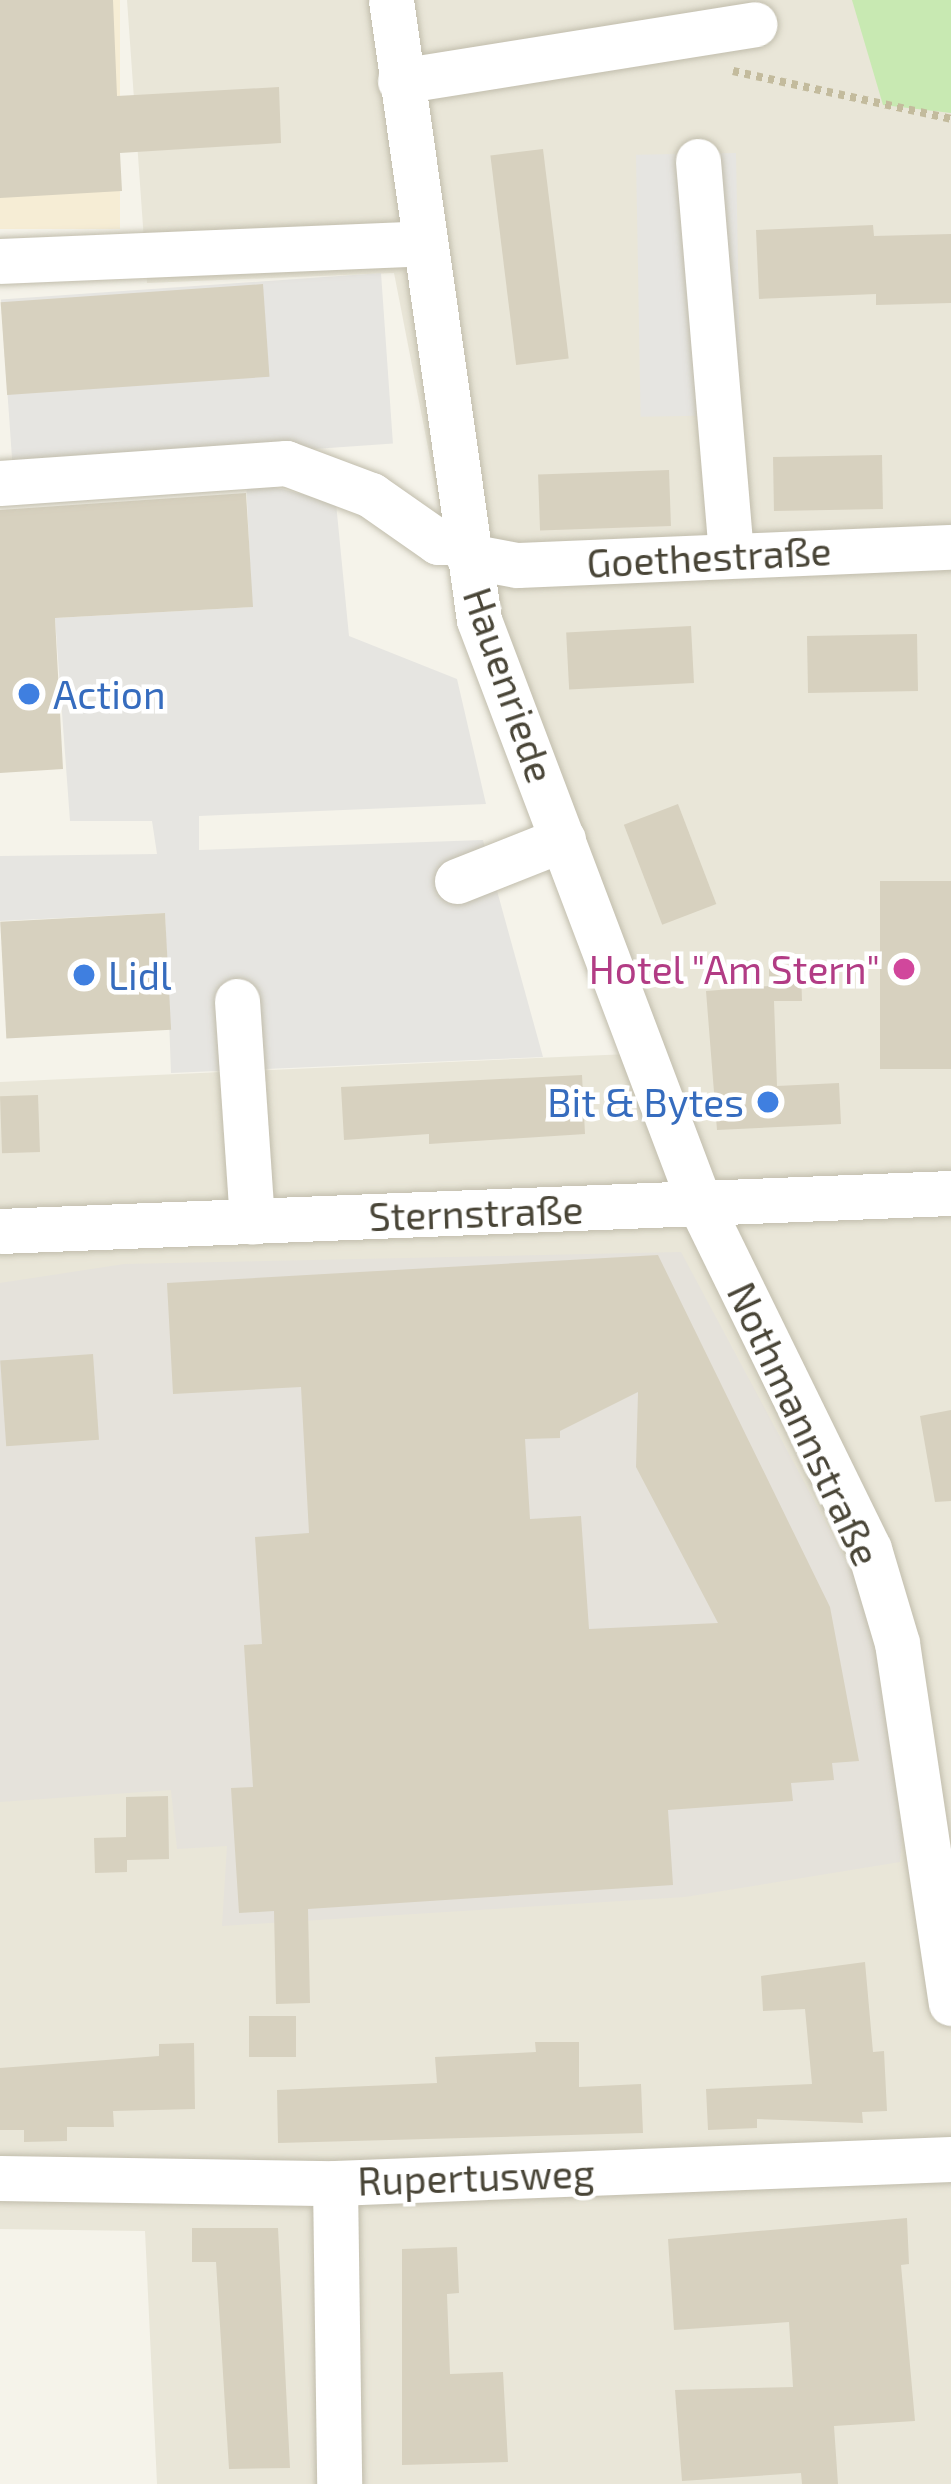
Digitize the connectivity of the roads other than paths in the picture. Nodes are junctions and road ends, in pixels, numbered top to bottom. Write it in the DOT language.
graph roads {
  1 [pos="391,0"];
  2 [pos="754,23"];
  3 [pos="400,81"];
  4 [pos="698,161"];
  5 [pos="421,243"];
  6 [pos="0,261"];
  7 [pos="0,483"];
  8 [pos="951,547"];
  9 [pos="466,549"];
  10 [pos="730,553"];
  11 [pos="563,839"];
  12 [pos="457,881"];
  13 [pos="237,1001"];
  14 [pos="951,1193"];
  15 [pos="700,1204"];
  16 [pos="252,1221"];
  17 [pos="0,1231"];
  18 [pos="946,1932"];
  19 [pos="951,2002"];
  20 [pos="951,2159"];
  21 [pos="0,2178"];
  22 [pos="335,2183"];
  23 [pos="339,2484"];
  1 -- 3 [label="street, Hauenriede"];
  2 -- 3 [label="street"];
  3 -- 5 [label="street, Hauenriede"];
  4 -- 10 [label="street"];
  5 -- 6 [label="street"];
  5 -- 9 [label="street, Hauenriede"];
  7 -- 9 [label="street, Goethestraße"];
  8 -- 10 [label="street, Goethestraße"];
  9 -- 10 [label="street, Goethestraße"];
  9 -- 11 [label="street, Hauenriede"];
  11 -- 12 [label="street"];
  11 -- 15 [label="street, Hauenriede"];
  13 -- 16 [label="street"];
  14 -- 15 [label="street, Sternstraße"];
  15 -- 16 [label="street, Sternstraße"];
  15 -- 18 [label="street, Nothmannstraße"];
  16 -- 17 [label="street, Sternstraße"];
  18 -- 19 [label="street, Nothmannstraße"];
  20 -- 22 [label="street, Rupertusweg"];
  21 -- 22 [label="street, Rupertusweg"];
  22 -- 23 [label="street"];
}
